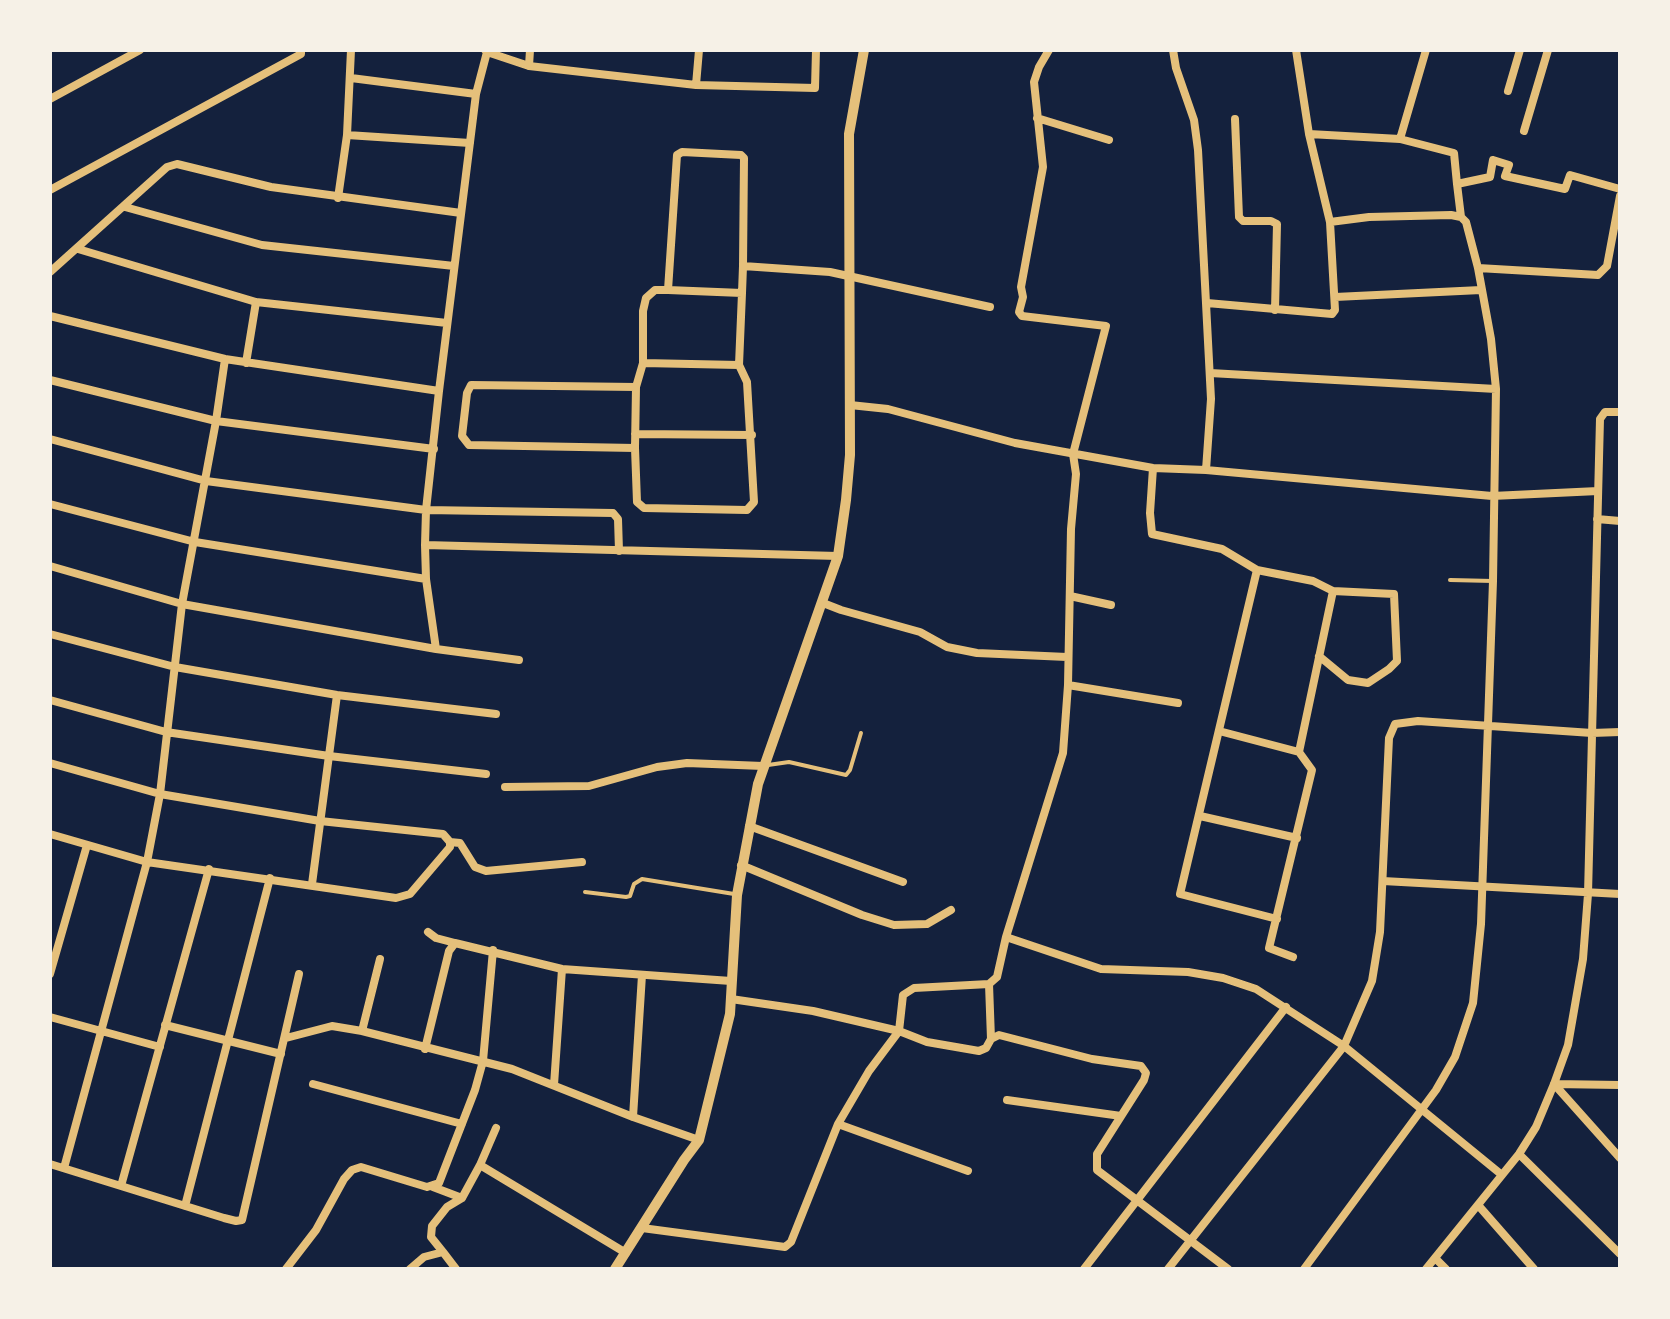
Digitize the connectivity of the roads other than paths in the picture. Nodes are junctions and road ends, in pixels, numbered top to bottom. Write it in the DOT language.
graph roads {
  1 [pos="140,50"];
  2 [pos="301,50"];
  3 [pos="351,50"];
  4 [pos="530,50"];
  5 [pos="699,50"];
  6 [pos="816,50"];
  7 [pos="864,50"];
  8 [pos="1049,50"];
  9 [pos="1173,50"];
  10 [pos="1296,50"];
  11 [pos="1426,50"];
  12 [pos="1520,50"];
  13 [pos="1548,50"];
  14 [pos="486,51"];
  15 [pos="529,66"];
  16 [pos="351,78"];
  17 [pos="696,85"];
  18 [pos="1508,91"];
  19 [pos="476,94"];
  20 [pos="50,99"];
  21 [pos="1037,118"];
  22 [pos="1235,119"];
  23 [pos="1524,131"];
  24 [pos="1309,134"];
  25 [pos="347,135"];
  26 [pos="1400,139"];
  27 [pos="1109,140"];
  28 [pos="470,143"];
  29 [pos="1457,184"];
  30 [pos="1620,189"];
  31 [pos="50,190"];
  32 [pos="1620,196"];
  33 [pos="338,198"];
  34 [pos="125,207"];
  35 [pos="461,213"];
  36 [pos="1461,217"];
  37 [pos="1330,222"];
  38 [pos="78,249"];
  39 [pos="454,266"];
  40 [pos="743,266"];
  41 [pos="1478,268"];
  42 [pos="50,272"];
  43 [pos="848,277"];
  44 [pos="668,290"];
  45 [pos="1481,290"];
  46 [pos="742,293"];
  47 [pos="1335,297"];
  48 [pos="256,302"];
  49 [pos="1207,303"];
  50 [pos="990,307"];
  51 [pos="1275,310"];
  52 [pos="50,316"];
  53 [pos="447,323"];
  54 [pos="225,359"];
  55 [pos="246,363"];
  56 [pos="643,363"];
  57 [pos="739,365"];
  58 [pos="1210,373"];
  59 [pos="50,380"];
  60 [pos="636,387"];
  61 [pos="1496,389"];
  62 [pos="439,391"];
  63 [pos="850,405"];
  64 [pos="1620,412"];
  65 [pos="216,421"];
  66 [pos="635,434"];
  67 [pos="752,435"];
  68 [pos="50,439"];
  69 [pos="635,448"];
  70 [pos="434,449"];
  71 [pos="1073,454"];
  72 [pos="1153,468"];
  73 [pos="1206,470"];
  74 [pos="206,481"];
  75 [pos="1598,491"];
  76 [pos="1492,496"];
  77 [pos="50,504"];
  78 [pos="426,510"];
  79 [pos="1597,519"];
  80 [pos="1620,521"];
  81 [pos="195,542"];
  82 [pos="425,545"];
  83 [pos="619,551"];
  84 [pos="838,556"];
  85 [pos="50,566"];
  86 [pos="1257,570"];
  87 [pos="426,579"];
  88 [pos="1450,580"];
  89 [pos="1493,581"];
  90 [pos="1333,591"];
  91 [pos="1070,596"];
  92 [pos="823,603"];
  93 [pos="182,604"];
  94 [pos="1111,605"];
  95 [pos="50,634"];
  96 [pos="436,649"];
  97 [pos="1319,656"];
  98 [pos="1067,657"];
  99 [pos="519,660"];
  100 [pos="175,667"];
  101 [pos="1068,685"];
  102 [pos="337,695"];
  103 [pos="50,700"];
  104 [pos="1178,703"];
  105 [pos="496,714"];
  106 [pos="1486,725"];
  107 [pos="1219,731"];
  108 [pos="166,732"];
  109 [pos="1620,732"];
  110 [pos="861,733"];
  111 [pos="1592,733"];
  112 [pos="1299,752"];
  113 [pos="329,756"];
  114 [pos="50,763"];
  115 [pos="763,766"];
  116 [pos="486,774"];
  117 [pos="505,787"];
  118 [pos="160,794"];
  119 [pos="1200,816"];
  120 [pos="320,821"];
  121 [pos="749,826"];
  122 [pos="50,834"];
  123 [pos="1297,838"];
  124 [pos="450,842"];
  125 [pos="87,845"];
  126 [pos="147,862"];
  127 [pos="582,862"];
  128 [pos="741,865"];
  129 [pos="209,869"];
  130 [pos="270,878"];
  131 [pos="1383,881"];
  132 [pos="903,882"];
  133 [pos="312,884"];
  134 [pos="1481,886"];
  135 [pos="585,892"];
  136 [pos="1588,894"];
  137 [pos="1620,894"];
  138 [pos="737,895"];
  139 [pos="951,910"];
  140 [pos="1277,919"];
  141 [pos="428,932"];
  142 [pos="1006,937"];
  143 [pos="455,943"];
  144 [pos="493,950"];
  145 [pos="1293,957"];
  146 [pos="380,959"];
  147 [pos="562,969"];
  148 [pos="50,974"];
  149 [pos="299,974"];
  150 [pos="642,975"];
  151 [pos="731,981"];
  152 [pos="989,984"];
  153 [pos="731,999"];
  154 [pos="1286,1007"];
  155 [pos="50,1017"];
  156 [pos="165,1025"];
  157 [pos="102,1031"];
  158 [pos="362,1031"];
  159 [pos="899,1031"];
  160 [pos="286,1038"];
  161 [pos="991,1039"];
  162 [pos="227,1041"];
  163 [pos="1344,1046"];
  164 [pos="160,1047"];
  165 [pos="425,1049"];
  166 [pos="281,1054"];
  167 [pos="483,1061"];
  168 [pos="313,1084"];
  169 [pos="1554,1084"];
  170 [pos="554,1085"];
  171 [pos="1620,1085"];
  172 [pos="1007,1100"];
  173 [pos="1424,1109"];
  174 [pos="1121,1116"];
  175 [pos="633,1117"];
  176 [pos="462,1124"];
  177 [pos="838,1124"];
  178 [pos="496,1128"];
  179 [pos="699,1140"];
  180 [pos="1519,1154"];
  181 [pos="1620,1158"];
  182 [pos="50,1164"];
  183 [pos="480,1165"];
  184 [pos="64,1168"];
  185 [pos="968,1171"];
  186 [pos="1502,1175"];
  187 [pos="121,1186"];
  188 [pos="433,1187"];
  189 [pos="462,1198"];
  190 [pos="1138,1199"];
  191 [pos="1478,1205"];
  192 [pos="185,1206"];
  193 [pos="642,1228"];
  194 [pos="1190,1241"];
  195 [pos="443,1252"];
  196 [pos="626,1253"];
  197 [pos="1620,1254"];
  198 [pos="1435,1258"];
  199 [pos="286,1269"];
  200 [pos="410,1269"];
  201 [pos="456,1269"];
  202 [pos="615,1269"];
  203 [pos="1084,1269"];
  204 [pos="1168,1269"];
  205 [pos="1228,1269"];
  206 [pos="1304,1269"];
  207 [pos="1426,1269"];
  208 [pos="1446,1269"];
  209 [pos="1534,1269"];
  1 -- 20 [label="street"];
  2 -- 31 [label="street"];
  3 -- 16 [label="street"];
  4 -- 15 [label="street"];
  5 -- 17 [label="street"];
  6 -- 17 [label="street"];
  7 -- 43 [label="street"];
  8 -- 21 [label="street"];
  9 -- 49 [label="street"];
  10 -- 24 [label="street"];
  11 -- 26 [label="street"];
  12 -- 18 [label="street"];
  13 -- 23 [label="street"];
  14 -- 15 [label="street"];
  14 -- 19 [label="street"];
  15 -- 17 [label="street"];
  16 -- 19 [label="street"];
  16 -- 25 [label="street"];
  19 -- 28 [label="street"];
  21 -- 27 [label="street"];
  21 -- 71 [label="street"];
  22 -- 51 [label="street"];
  24 -- 26 [label="street"];
  24 -- 37 [label="street"];
  25 -- 28 [label="street"];
  25 -- 33 [label="street"];
  26 -- 29 [label="street"];
  28 -- 35 [label="street"];
  29 -- 30 [label="street"];
  29 -- 36 [label="street"];
  32 -- 41 [label="street"];
  33 -- 34 [label="street"];
  33 -- 35 [label="street"];
  34 -- 38 [label="street"];
  34 -- 39 [label="street"];
  35 -- 39 [label="street"];
  36 -- 37 [label="street"];
  36 -- 41 [label="street"];
  37 -- 47 [label="street"];
  38 -- 42 [label="street"];
  38 -- 48 [label="street"];
  39 -- 53 [label="street"];
  40 -- 43 [label="street"];
  40 -- 44 [label="street"];
  40 -- 46 [label="street"];
  41 -- 45 [label="street"];
  43 -- 50 [label="street"];
  43 -- 63 [label="street"];
  44 -- 46 [label="street"];
  44 -- 56 [label="street"];
  45 -- 47 [label="street"];
  45 -- 61 [label="street"];
  46 -- 57 [label="street"];
  47 -- 51 [label="street"];
  48 -- 53 [label="street"];
  48 -- 55 [label="street"];
  49 -- 51 [label="street"];
  49 -- 58 [label="street"];
  52 -- 54 [label="street"];
  53 -- 62 [label="street"];
  54 -- 55 [label="street"];
  54 -- 65 [label="street"];
  55 -- 62 [label="street"];
  56 -- 57 [label="street"];
  56 -- 60 [label="street"];
  57 -- 67 [label="street"];
  58 -- 61 [label="street"];
  58 -- 73 [label="street"];
  59 -- 65 [label="street"];
  60 -- 66 [label="street"];
  60 -- 69 [label="street"];
  61 -- 76 [label="street"];
  62 -- 70 [label="street"];
  63 -- 71 [label="street"];
  63 -- 84 [label="street"];
  64 -- 75 [label="street"];
  65 -- 70 [label="street"];
  65 -- 74 [label="street"];
  66 -- 67 [label="street"];
  66 -- 69 [label="street"];
  67 -- 69 [label="street"];
  68 -- 74 [label="street"];
  70 -- 78 [label="street"];
  71 -- 72 [label="street"];
  71 -- 91 [label="street"];
  72 -- 73 [label="street"];
  72 -- 86 [label="street"];
  73 -- 76 [label="street"];
  74 -- 78 [label="street"];
  74 -- 81 [label="street"];
  75 -- 76 [label="street"];
  75 -- 79 [label="street"];
  76 -- 89 [label="street"];
  77 -- 81 [label="street"];
  78 -- 82 [label="street"];
  78 -- 83 [label="street"];
  79 -- 80 [label="street"];
  79 -- 111 [label="street"];
  81 -- 87 [label="street"];
  81 -- 93 [label="street"];
  82 -- 83 [label="street"];
  82 -- 87 [label="street"];
  83 -- 84 [label="street"];
  84 -- 92 [label="street"];
  85 -- 93 [label="street"];
  86 -- 90 [label="street"];
  86 -- 107 [label="street"];
  87 -- 96 [label="street"];
  88 -- 89 [label="lane"];
  89 -- 106 [label="street"];
  90 -- 97 [label="street"];
  90 -- 97 [label="street"];
  91 -- 94 [label="street"];
  91 -- 98 [label="street"];
  92 -- 98 [label="street"];
  92 -- 115 [label="street"];
  93 -- 96 [label="street"];
  93 -- 100 [label="street"];
  95 -- 100 [label="street"];
  96 -- 99 [label="street"];
  97 -- 112 [label="street"];
  98 -- 101 [label="street"];
  100 -- 102 [label="street"];
  100 -- 108 [label="street"];
  101 -- 104 [label="street"];
  101 -- 142 [label="street"];
  102 -- 105 [label="street"];
  102 -- 113 [label="street"];
  103 -- 108 [label="street"];
  106 -- 111 [label="street"];
  106 -- 131 [label="street"];
  106 -- 134 [label="street"];
  107 -- 112 [label="street"];
  107 -- 119 [label="street"];
  108 -- 113 [label="street"];
  108 -- 118 [label="street"];
  109 -- 111 [label="street"];
  110 -- 115 [label="lane"];
  111 -- 136 [label="street"];
  112 -- 123 [label="street"];
  113 -- 116 [label="street"];
  113 -- 120 [label="street"];
  114 -- 118 [label="street"];
  115 -- 117 [label="street"];
  115 -- 121 [label="street"];
  118 -- 120 [label="street"];
  118 -- 126 [label="street"];
  119 -- 123 [label="street"];
  119 -- 140 [label="street"];
  120 -- 124 [label="street"];
  120 -- 133 [label="street"];
  121 -- 128 [label="street"];
  121 -- 132 [label="street"];
  122 -- 125 [label="street"];
  123 -- 140 [label="street"];
  124 -- 127 [label="street"];
  124 -- 133 [label="street"];
  125 -- 126 [label="street"];
  125 -- 148 [label="street"];
  126 -- 129 [label="street"];
  126 -- 157 [label="street"];
  128 -- 138 [label="street"];
  128 -- 139 [label="street"];
  129 -- 130 [label="street"];
  129 -- 156 [label="street"];
  130 -- 133 [label="street"];
  130 -- 162 [label="street"];
  131 -- 134 [label="street"];
  131 -- 163 [label="street"];
  134 -- 136 [label="street"];
  134 -- 173 [label="street"];
  135 -- 138 [label="lane"];
  136 -- 137 [label="street"];
  136 -- 169 [label="street"];
  138 -- 151 [label="street"];
  140 -- 145 [label="street"];
  141 -- 143 [label="street"];
  142 -- 152 [label="street"];
  142 -- 154 [label="street"];
  143 -- 144 [label="street"];
  143 -- 165 [label="street"];
  144 -- 147 [label="street"];
  144 -- 167 [label="street"];
  146 -- 158 [label="street"];
  147 -- 150 [label="street"];
  147 -- 170 [label="street"];
  149 -- 160 [label="street"];
  150 -- 151 [label="street"];
  150 -- 175 [label="street"];
  151 -- 153 [label="street"];
  152 -- 159 [label="street"];
  152 -- 161 [label="street"];
  153 -- 159 [label="street"];
  153 -- 179 [label="street"];
  154 -- 163 [label="street"];
  154 -- 190 [label="street"];
  155 -- 157 [label="street"];
  156 -- 162 [label="street"];
  156 -- 164 [label="street"];
  157 -- 164 [label="street"];
  157 -- 184 [label="street"];
  158 -- 160 [label="street"];
  158 -- 165 [label="street"];
  159 -- 161 [label="street"];
  159 -- 177 [label="street"];
  160 -- 166 [label="street"];
  161 -- 174 [label="street"];
  162 -- 166 [label="street"];
  162 -- 192 [label="street"];
  163 -- 173 [label="street"];
  163 -- 194 [label="street"];
  164 -- 187 [label="street"];
  165 -- 167 [label="street"];
  166 -- 192 [label="street"];
  167 -- 170 [label="street"];
  167 -- 176 [label="street"];
  168 -- 176 [label="street"];
  169 -- 171 [label="street"];
  169 -- 180 [label="street"];
  169 -- 181 [label="street"];
  170 -- 175 [label="street"];
  172 -- 174 [label="street"];
  173 -- 186 [label="street"];
  173 -- 206 [label="street"];
  174 -- 190 [label="street"];
  175 -- 179 [label="street"];
  176 -- 188 [label="street"];
  177 -- 185 [label="street"];
  177 -- 193 [label="street"];
  178 -- 183 [label="street"];
  179 -- 193 [label="street"];
  180 -- 186 [label="street"];
  180 -- 197 [label="street"];
  182 -- 184 [label="street"];
  183 -- 189 [label="street"];
  183 -- 196 [label="street"];
  184 -- 187 [label="street"];
  186 -- 191 [label="street"];
  187 -- 192 [label="street"];
  188 -- 189 [label="street"];
  188 -- 199 [label="street"];
  189 -- 195 [label="street"];
  190 -- 194 [label="street"];
  190 -- 203 [label="street"];
  191 -- 198 [label="street"];
  191 -- 209 [label="street"];
  193 -- 196 [label="street"];
  194 -- 204 [label="street"];
  194 -- 205 [label="street"];
  195 -- 200 [label="street"];
  195 -- 201 [label="street"];
  196 -- 202 [label="street"];
  198 -- 207 [label="street"];
  198 -- 208 [label="street"];
}
